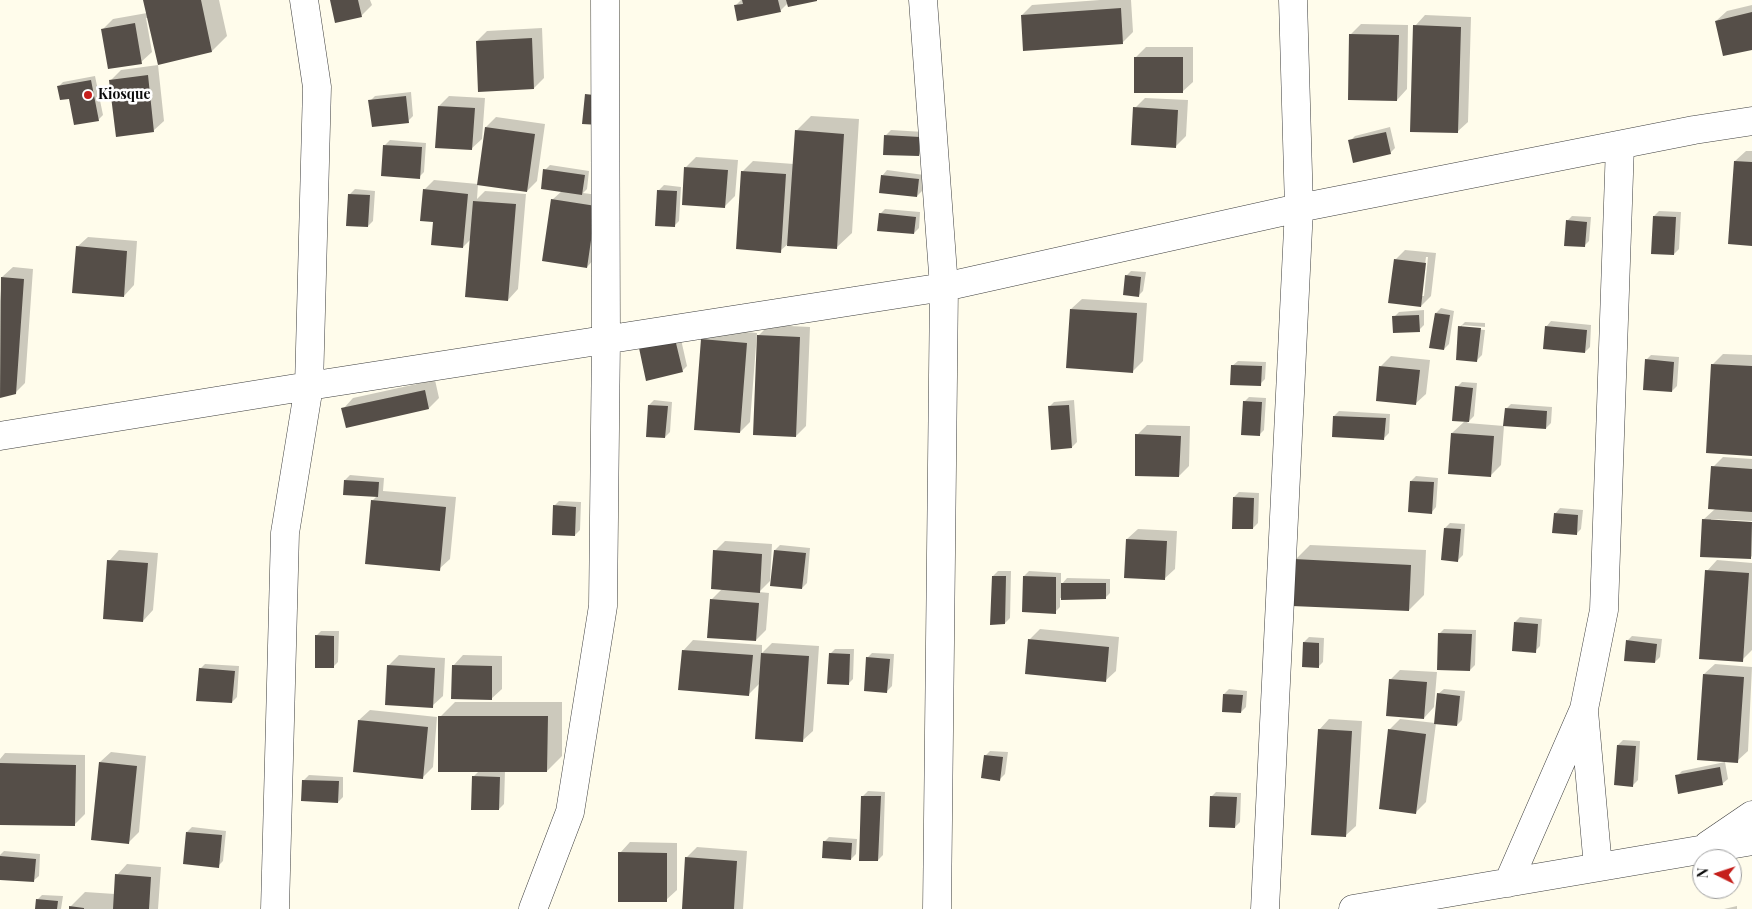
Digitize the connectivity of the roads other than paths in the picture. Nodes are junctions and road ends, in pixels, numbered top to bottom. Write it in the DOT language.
graph roads {
  1 [pos="304,0"];
  2 [pos="605,0"];
  3 [pos="923,0"];
  4 [pos="1293,0"];
  5 [pos="1752,121"];
  6 [pos="1620,145"];
  7 [pos="1299,208"];
  8 [pos="944,287"];
  9 [pos="606,340"];
  10 [pos="309,386"];
  11 [pos="0,436"];
  12 [pos="1584,709"];
  13 [pos="1752,815"];
  14 [pos="1752,841"];
  15 [pos="1701,849"];
  16 [pos="1706,849"];
  17 [pos="1692,851"];
  18 [pos="1598,867"];
  19 [pos="1508,882"];
  20 [pos="275,909"];
  21 [pos="533,909"];
  22 [pos="937,909"];
  23 [pos="1265,909"];
  24 [pos="1353,909"];
  1 -- 10 [label="street"];
  2 -- 9 [label="street"];
  3 -- 8 [label="street"];
  4 -- 7 [label="street"];
  5 -- 6 [label="street"];
  6 -- 7 [label="street"];
  6 -- 12 [label="street"];
  7 -- 8 [label="street"];
  7 -- 23 [label="street"];
  8 -- 9 [label="street"];
  8 -- 22 [label="street"];
  9 -- 10 [label="street"];
  9 -- 21 [label="street"];
  10 -- 11 [label="street"];
  10 -- 20 [label="street"];
  12 -- 18 [label="street"];
  12 -- 19 [label="street"];
  13 -- 15 [label="street"];
  14 -- 16 [label="street"];
  17 -- 18 [label="street"];
  18 -- 19 [label="street"];
  19 -- 24 [label="street"];
}
